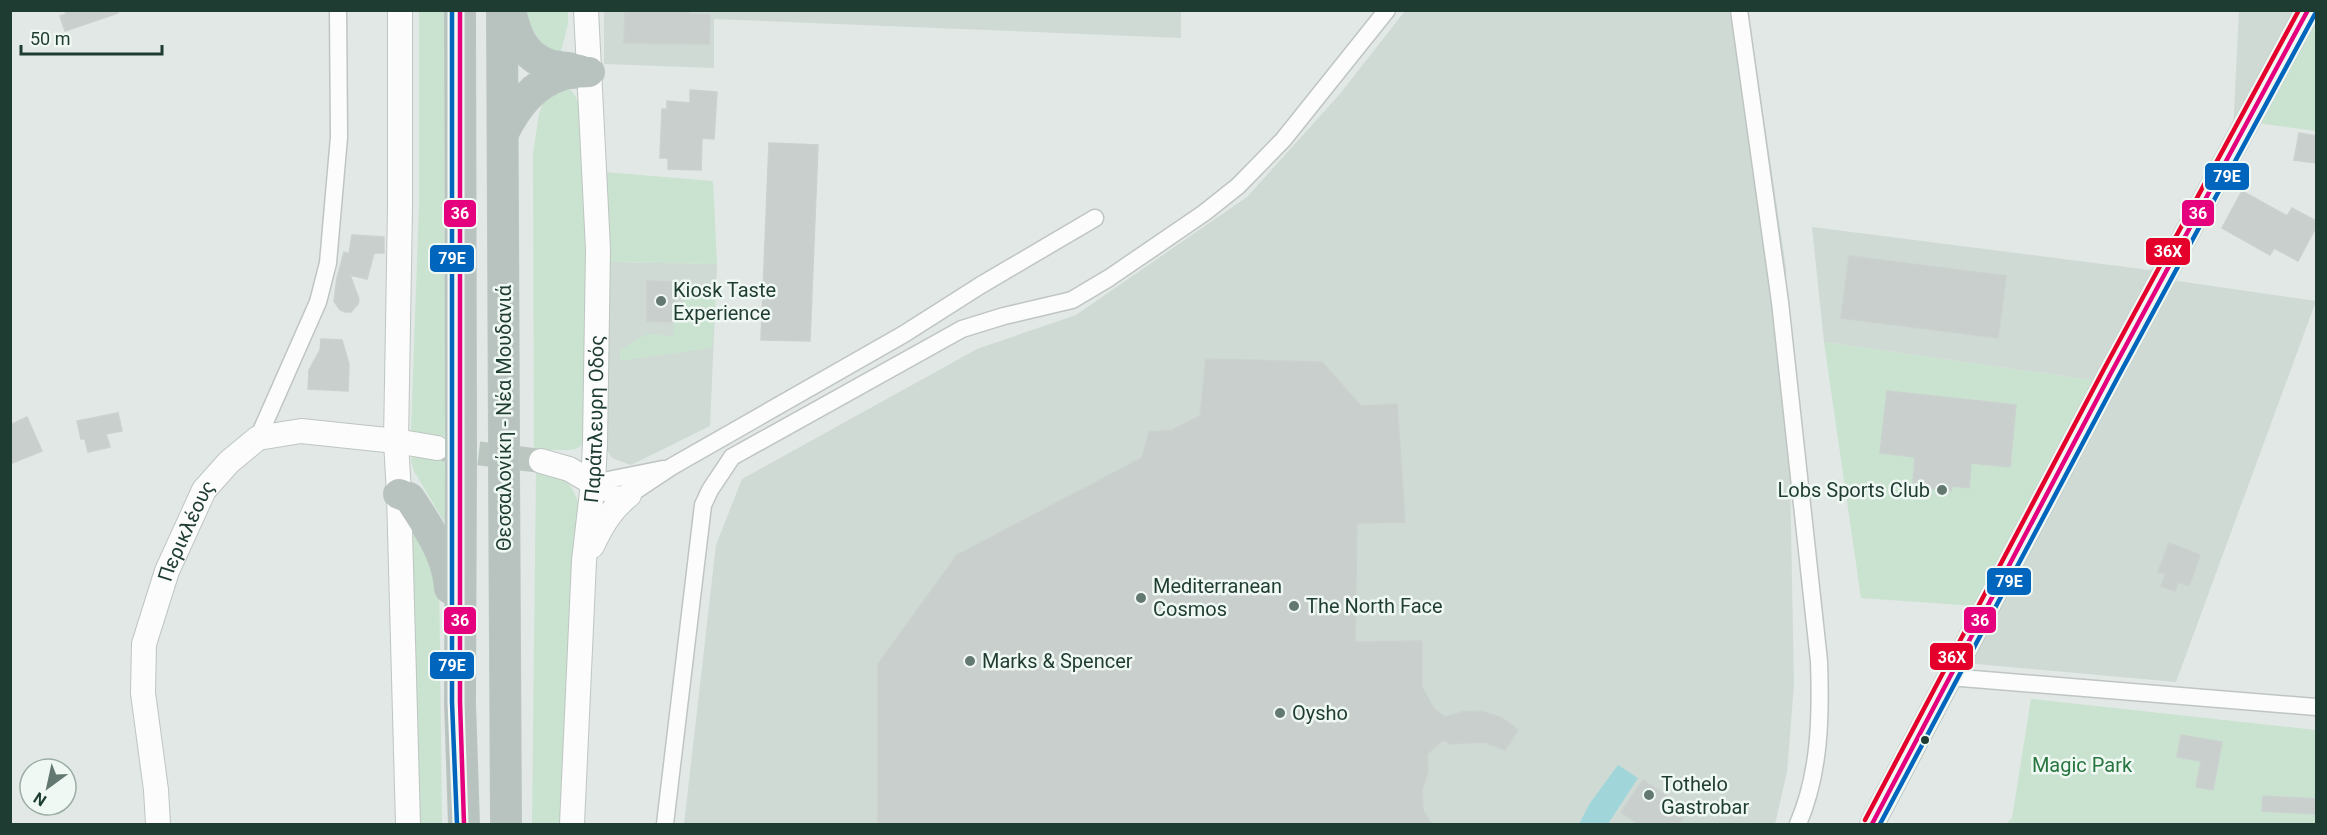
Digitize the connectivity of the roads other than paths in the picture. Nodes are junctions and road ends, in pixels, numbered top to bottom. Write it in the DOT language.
graph roads {
  1 [pos="338,10"];
  2 [pos="400,10"];
  3 [pos="460,10"];
  4 [pos="502,10"];
  5 [pos="510,10"];
  6 [pos="586,10"];
  7 [pos="1387,10"];
  8 [pos="1739,10"];
  9 [pos="2308,10"];
  10 [pos="589,72"];
  11 [pos="503,133"];
  12 [pos="1095,218"];
  13 [pos="258,438"];
  14 [pos="396,441"];
  15 [pos="453,449"];
  16 [pos="541,460"];
  17 [pos="671,467"];
  18 [pos="593,483"];
  19 [pos="399,494"];
  20 [pos="629,495"];
  21 [pos="584,561"];
  22 [pos="1949,677"];
  23 [pos="460,702"];
  24 [pos="2316,707"];
  25 [pos="506,791"];
  26 [pos="158,825"];
  27 [pos="408,825"];
  28 [pos="464,825"];
  29 [pos="506,825"];
  30 [pos="515,825"];
  31 [pos="572,825"];
  32 [pos="664,825"];
  33 [pos="1798,825"];
  34 [pos="1872,825"];
  1 -- 13 [label="street"];
  2 -- 14 [label="street"];
  3 -- 15 [label="highway"];
  4 -- 11 [label="highway, Θεσσαλονίκη - Νέα Μουδανιά"];
  5 -- 10 [label="highway"];
  6 -- 10 [label="street, Παράπλευρη Οδός"];
  7 -- 32 [label="street"];
  8 -- 33 [label="street"];
  9 -- 22 [label="street"];
  10 -- 11 [label="highway"];
  10 -- 18 [label="street, Παράπλευρη Οδός"];
  11 -- 25 [label="highway, Θεσσαλονίκη - Νέα Μουδανιά, bridge"];
  12 -- 17 [label="street"];
  13 -- 14 [label="street"];
  13 -- 26 [label="street, Περικλέους"];
  14 -- 15 [label="street"];
  14 -- 19 [label="street"];
  15 -- 23 [label="highway"];
  16 -- 18 [label="street"];
  17 -- 18 [label="street"];
  17 -- 20 [label="street"];
  18 -- 20 [label="street"];
  18 -- 21 [label="street, Παράπλευρη Οδός"];
  19 -- 23 [label="highway"];
  19 -- 27 [label="street"];
  20 -- 21 [label="street"];
  21 -- 31 [label="street, Παράπλευρη Οδός"];
  22 -- 24 [label="street"];
  22 -- 34 [label="street"];
  23 -- 28 [label="highway"];
  25 -- 29 [label="highway, Θεσσαλονίκη - Νέα Μουδανιά"];
  25 -- 30 [label="highway"];
}
